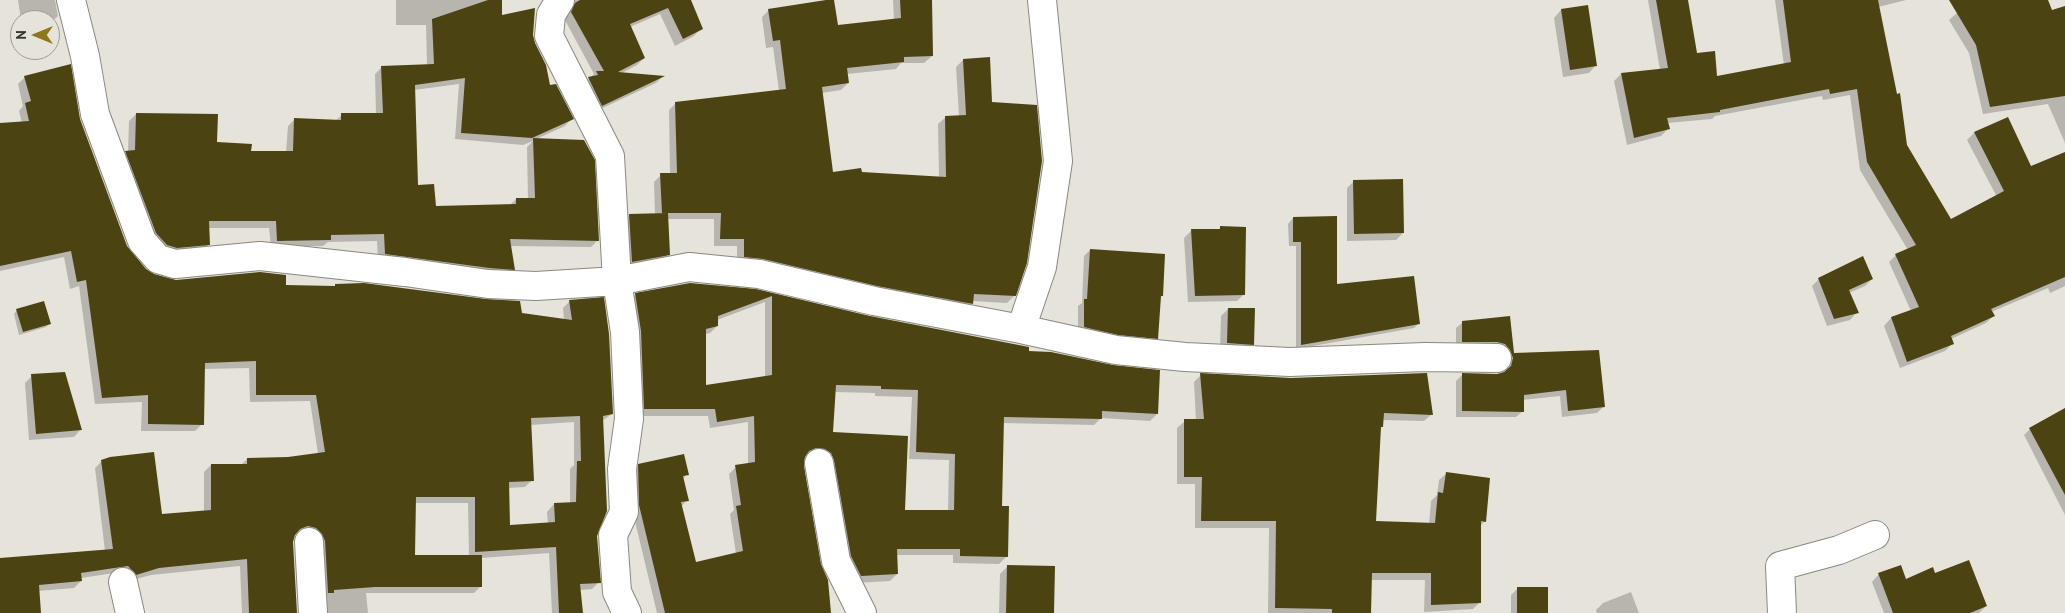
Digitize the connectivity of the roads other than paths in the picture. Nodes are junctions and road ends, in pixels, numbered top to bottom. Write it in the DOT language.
graph roads {
  1 [pos="70,0"];
  2 [pos="560,0"];
  3 [pos="1042,0"];
  4 [pos="617,281"];
  5 [pos="1021,329"];
  6 [pos="1497,358"];
  7 [pos="819,463"];
  8 [pos="1875,535"];
  9 [pos="309,542"];
  10 [pos="123,582"];
  11 [pos="130,613"];
  12 [pos="313,613"];
  13 [pos="627,613"];
  14 [pos="862,613"];
  15 [pos="1782,613"];
  1 -- 4 [label="street"];
  2 -- 4 [label="street"];
  3 -- 5 [label="street"];
  4 -- 5 [label="street"];
  4 -- 13 [label="street"];
  5 -- 6 [label="street"];
  7 -- 14 [label="street"];
  8 -- 15 [label="street"];
  9 -- 12 [label="street"];
  10 -- 11 [label="street"];
}
